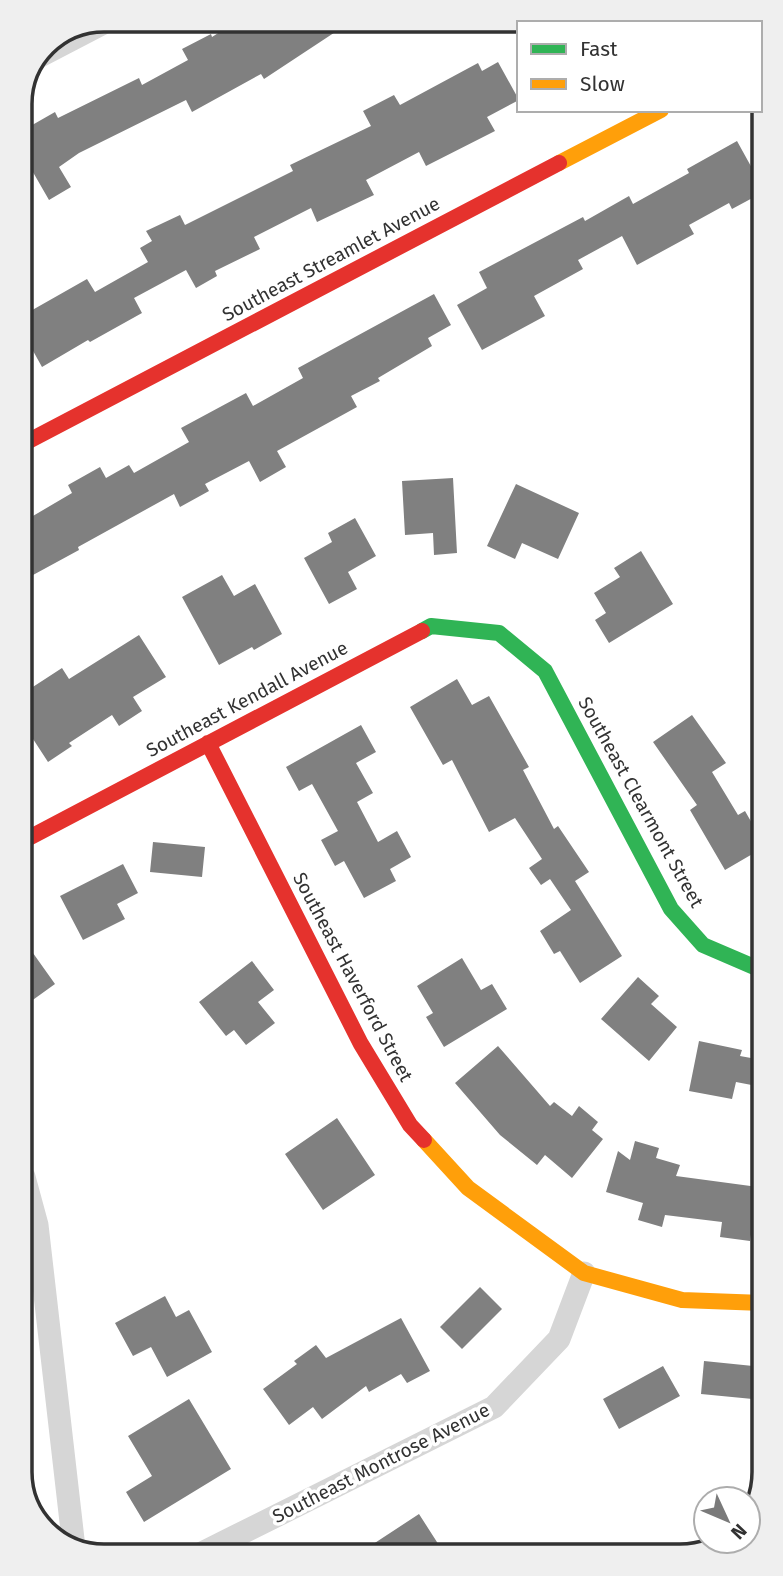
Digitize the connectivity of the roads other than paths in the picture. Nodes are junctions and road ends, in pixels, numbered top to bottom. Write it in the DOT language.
graph roads {
  1 [pos="80,35"];
  2 [pos="63,44"];
  3 [pos="657,112"];
  4 [pos="32,439"];
  5 [pos="499,634"];
  6 [pos="208,743"];
  7 [pos="32,836"];
  8 [pos="752,967"];
  9 [pos="32,1207"];
  10 [pos="584,1273"];
  11 [pos="752,1303"];
  12 [pos="73,1537"];
  13 [pos="220,1544"];
  1 -- 2 [label="street"];
  3 -- 4 [label="street, Southeast Streamlet Avenue"];
  5 -- 6 [label="street, Southeast Kendall Avenue"];
  5 -- 8 [label="street, Southeast Clearmont Street"];
  6 -- 7 [label="street, Southeast Kendall Avenue"];
  6 -- 10 [label="street, Southeast Haverford Street"];
  9 -- 12 [label="street"];
  10 -- 11 [label="street, Southeast Haverford Street"];
  10 -- 13 [label="street, Southeast Montrose Avenue"];
}
